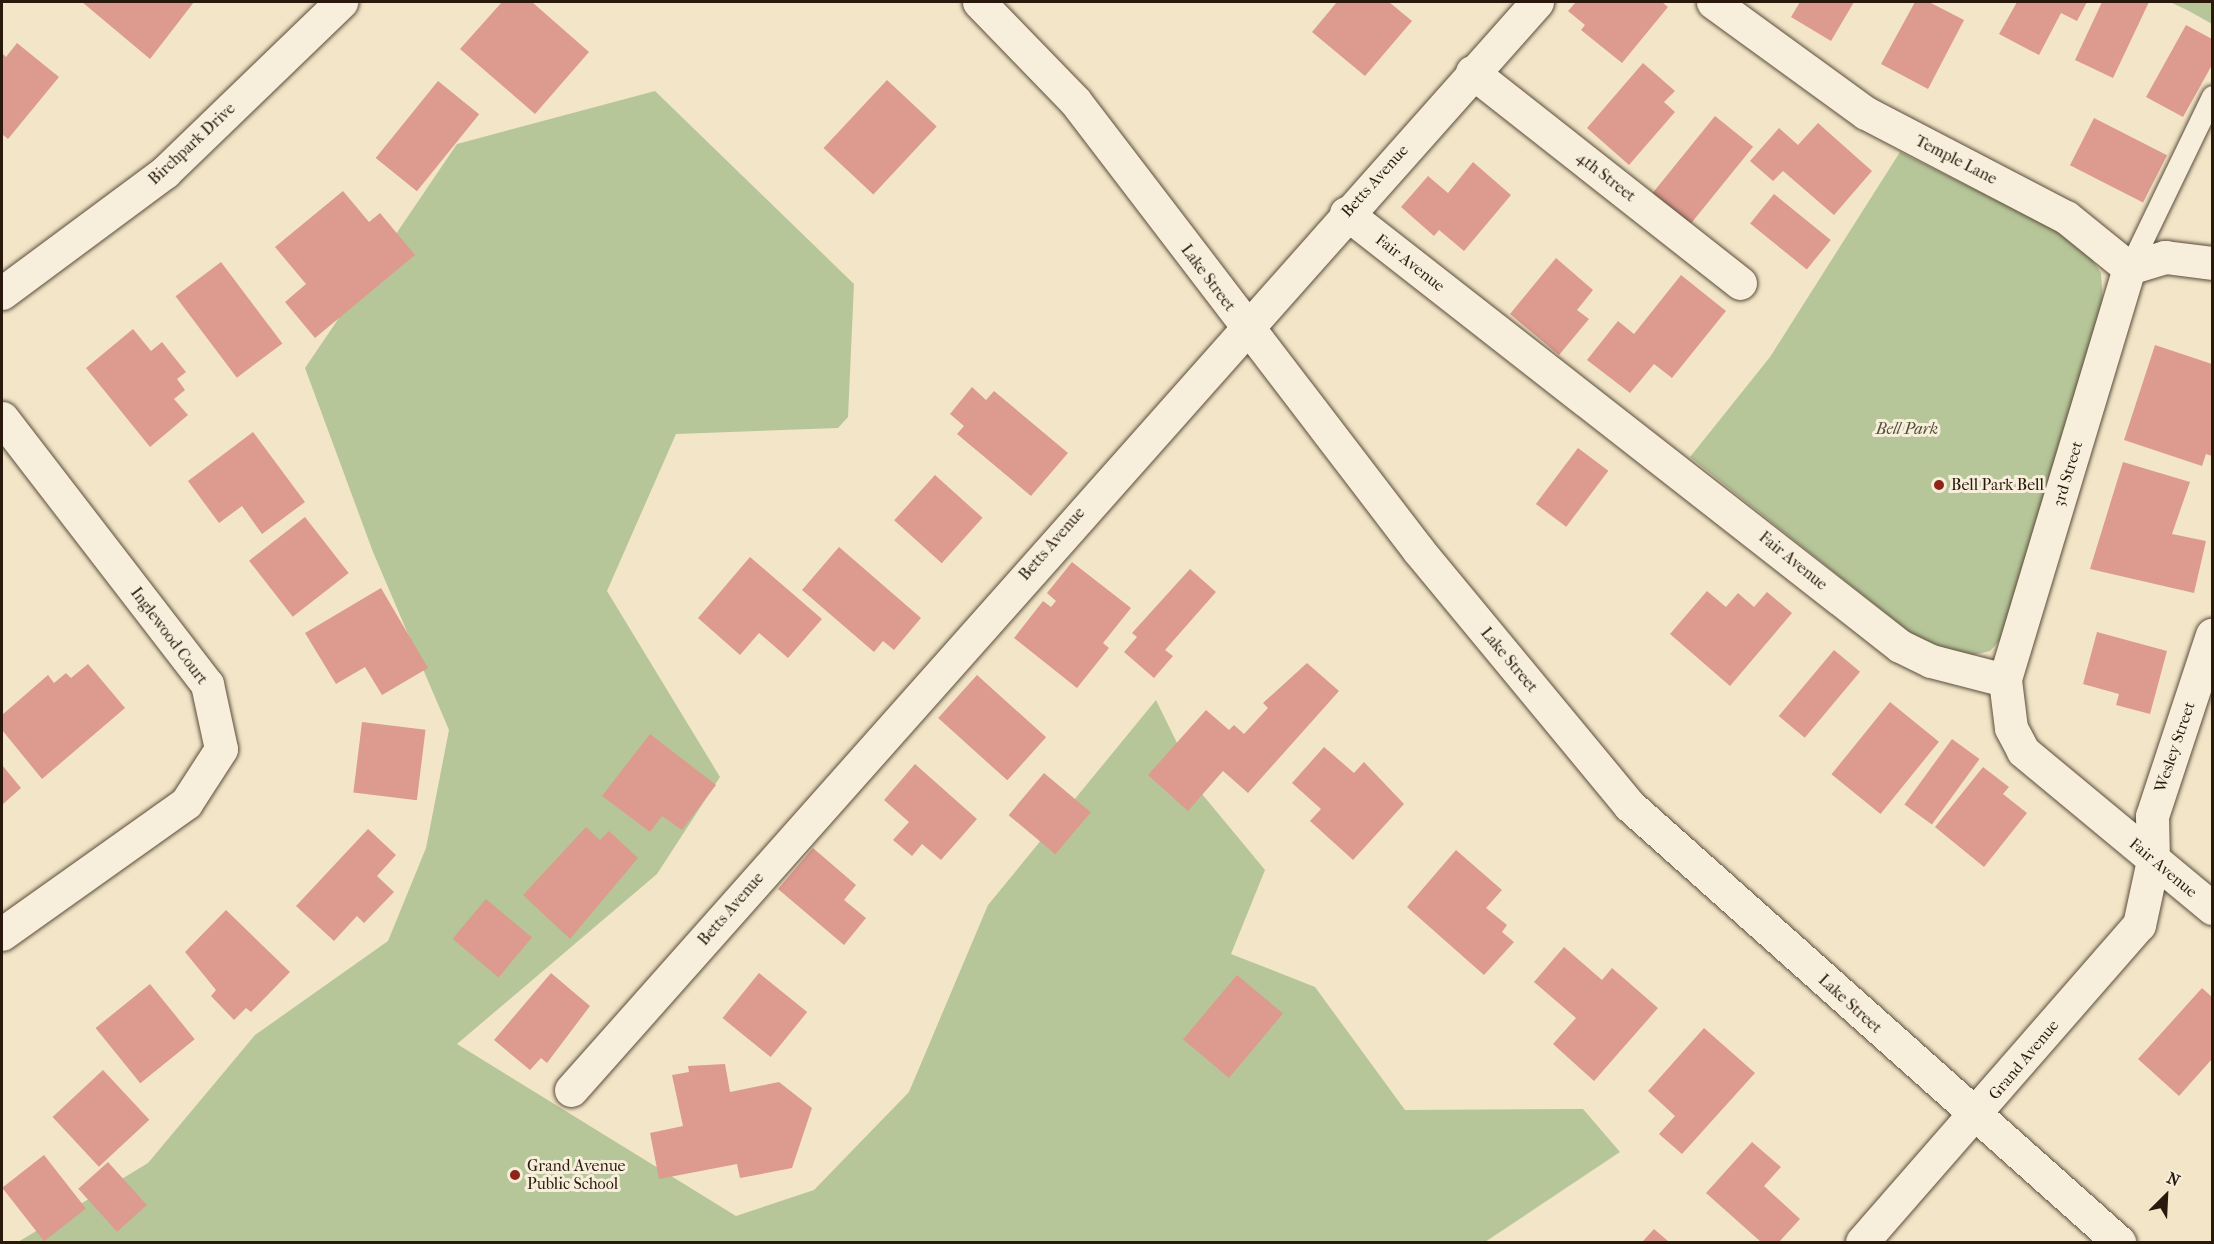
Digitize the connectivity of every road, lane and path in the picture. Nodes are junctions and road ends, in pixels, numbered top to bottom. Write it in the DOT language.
graph roads {
  1 [pos="341,2"];
  2 [pos="979,2"];
  3 [pos="1537,2"];
  4 [pos="1713,2"];
  5 [pos="1472,72"];
  6 [pos="2212,96"];
  7 [pos="1346,213"];
  8 [pos="2212,263"];
  9 [pos="2129,268"];
  10 [pos="1740,283"];
  11 [pos="2,293"];
  12 [pos="1245,326"];
  13 [pos="2,418"];
  14 [pos="2212,635"];
  15 [pos="2005,680"];
  16 [pos="2153,860"];
  17 [pos="2212,908"];
  18 [pos="2,934"];
  19 [pos="571,1090"];
  20 [pos="1975,1117"];
  21 [pos="1862,1242"];
  22 [pos="2119,1242"];
  1 -- 11 [label="street, Birchpark Drive"];
  2 -- 12 [label="street, Lake Street"];
  3 -- 5 [label="street, Betts Avenue"];
  4 -- 9 [label="street, Temple Lane"];
  5 -- 7 [label="street, Betts Avenue"];
  5 -- 10 [label="street, 4th Street"];
  6 -- 9 [label="lane"];
  7 -- 12 [label="street, Betts Avenue"];
  7 -- 15 [label="street, Fair Avenue"];
  8 -- 9 [label="street"];
  9 -- 15 [label="street, 3rd Street"];
  12 -- 19 [label="street, Betts Avenue"];
  12 -- 20 [label="street, Lake Street"];
  13 -- 18 [label="street, Inglewood Court"];
  14 -- 16 [label="street, Wesley Street"];
  15 -- 16 [label="street, Fair Avenue"];
  16 -- 17 [label="street, Fair Avenue"];
  16 -- 20 [label="street, Grand Avenue"];
  20 -- 21 [label="street, Grand Avenue"];
  20 -- 22 [label="street, Lake Street"];
}
